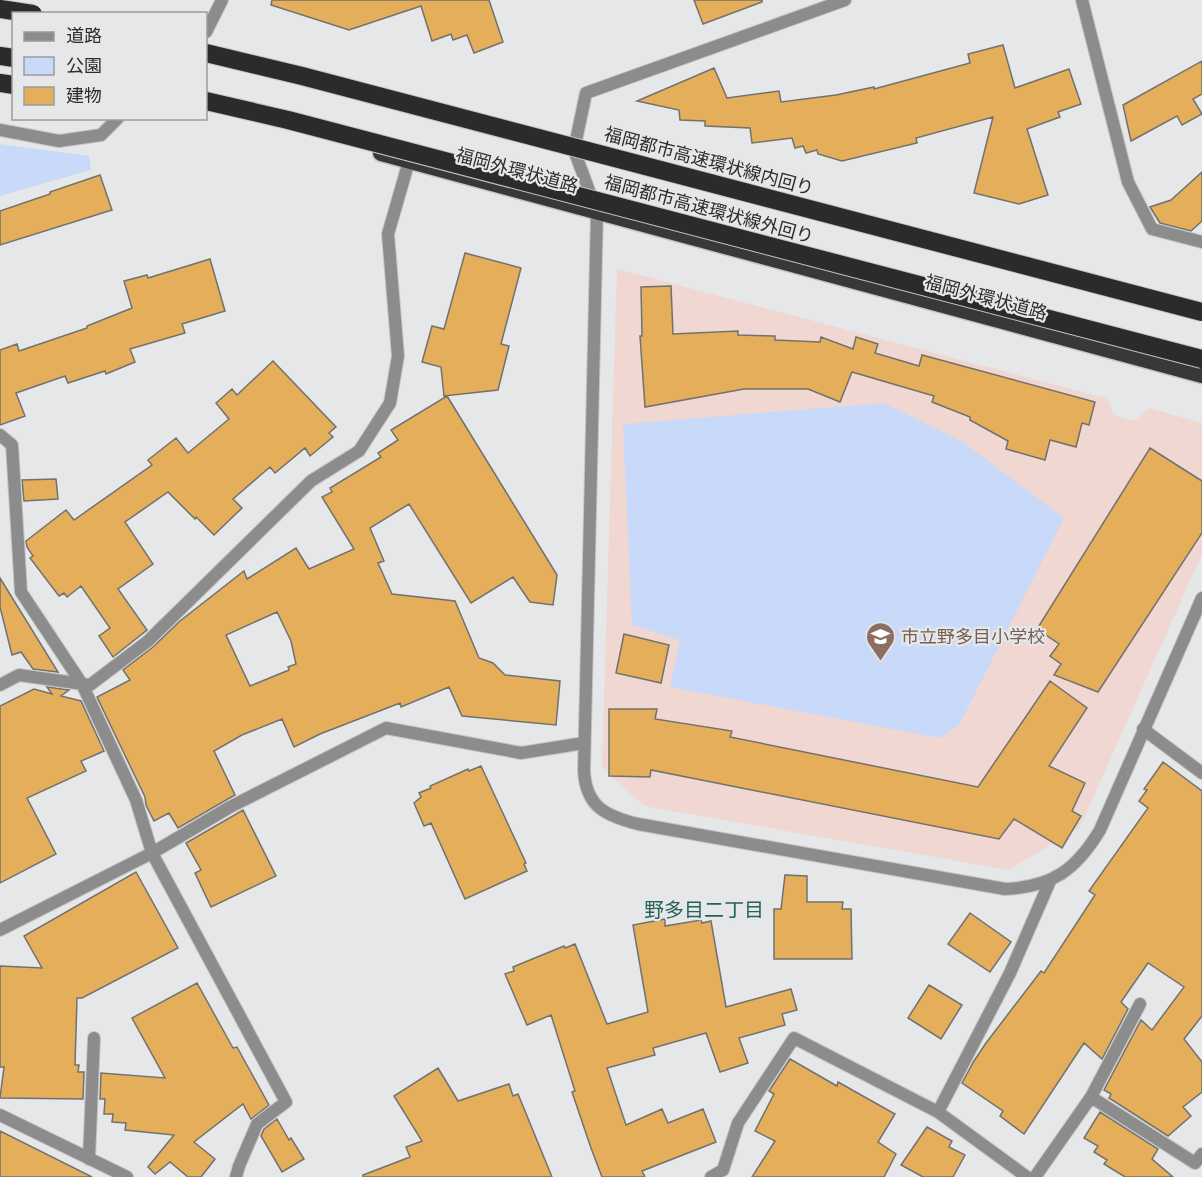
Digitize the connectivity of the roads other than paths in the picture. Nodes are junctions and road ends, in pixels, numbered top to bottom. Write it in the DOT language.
graph roads {
  1 [pos="222,0"];
  2 [pos="845,0"];
  3 [pos="1082,0"];
  4 [pos="0,8"];
  5 [pos="21,12"];
  6 [pos="207,30"];
  7 [pos="207,53"];
  8 [pos="207,53"];
  9 [pos="207,101"];
  10 [pos="207,101"];
  11 [pos="116,120"];
  12 [pos="0,130"];
  13 [pos="574,150"];
  14 [pos="409,161"];
  15 [pos="597,212"];
  16 [pos="1202,242"];
  17 [pos="1202,312"];
  18 [pos="1202,359"];
  19 [pos="1202,375"];
  20 [pos="0,435"];
  21 [pos="1202,598"];
  22 [pos="82,684"];
  23 [pos="0,685"];
  24 [pos="1143,729"];
  25 [pos="584,743"];
  26 [pos="1202,772"];
  27 [pos="152,853"];
  28 [pos="1050,881"];
  29 [pos="0,930"];
  30 [pos="1140,1004"];
  31 [pos="94,1038"];
  32 [pos="1090,1096"];
  33 [pos="938,1112"];
  34 [pos="0,1114"];
  35 [pos="1202,1154"];
  36 [pos="89,1159"];
  37 [pos="127,1177"];
  38 [pos="236,1177"];
  39 [pos="711,1177"];
  40 [pos="1027,1177"];
  41 [pos="1035,1177"];
  1 -- 6 [label="street"];
  2 -- 13 [label="street"];
  3 -- 16 [label="street"];
  4 -- 5 [label="highway, bridge"];
  7 -- 13 [label="highway, 福岡外環状道路"];
  8 -- 17 [label="highway, 福岡都市高速環状線内回り, bridge"];
  9 -- 14 [label="highway, 福岡外環状道路"];
  10 -- 18 [label="highway, 福岡都市高速環状線外回り, bridge"];
  11 -- 12 [label="street"];
  13 -- 15 [label="street"];
  13 -- 17 [label="highway, 福岡外環状道路"];
  14 -- 15 [label="highway, 福岡外環状道路"];
  14 -- 22 [label="street"];
  15 -- 19 [label="highway, 福岡外環状道路"];
  15 -- 25 [label="street"];
  20 -- 22 [label="street"];
  21 -- 24 [label="street"];
  22 -- 23 [label="street"];
  22 -- 27 [label="street"];
  24 -- 26 [label="street"];
  24 -- 28 [label="street"];
  25 -- 27 [label="street"];
  25 -- 28 [label="street"];
  27 -- 29 [label="street"];
  27 -- 38 [label="street"];
  28 -- 33 [label="street"];
  30 -- 32 [label="street"];
  31 -- 36 [label="street"];
  32 -- 35 [label="street"];
  32 -- 41 [label="street"];
  33 -- 39 [label="street"];
  33 -- 40 [label="street"];
  34 -- 36 [label="street"];
  36 -- 37 [label="street"];
}
